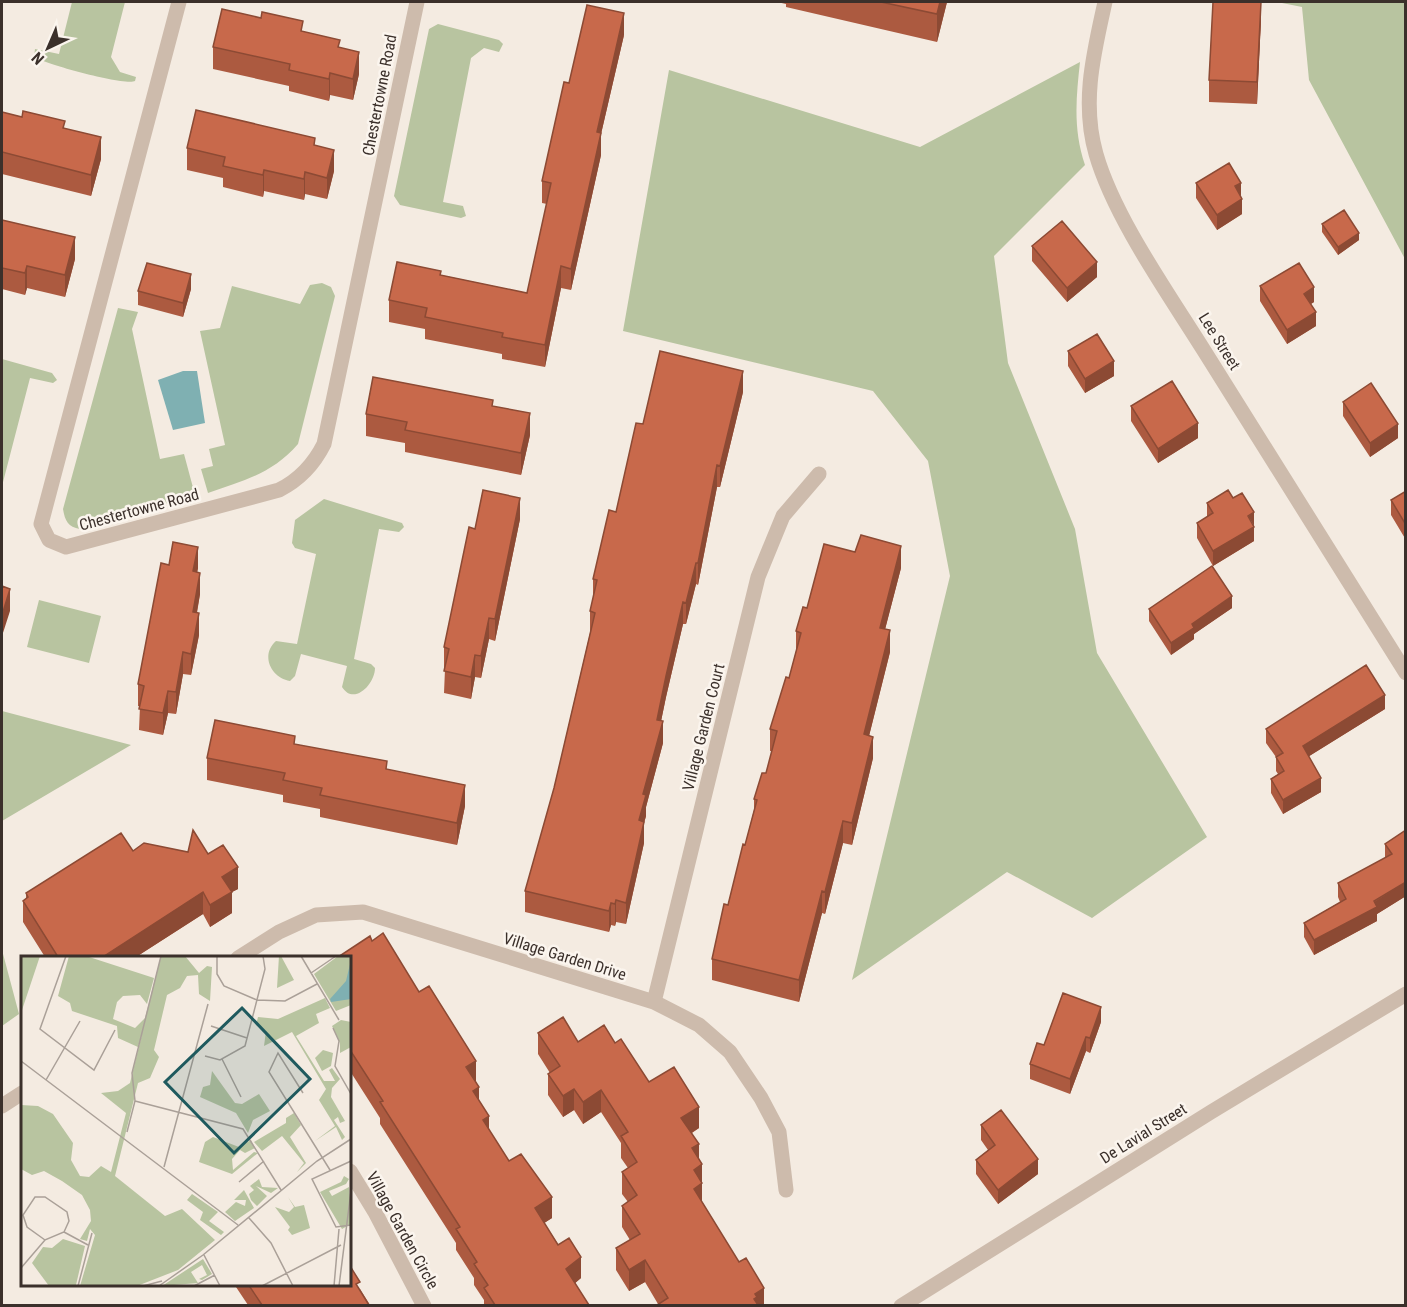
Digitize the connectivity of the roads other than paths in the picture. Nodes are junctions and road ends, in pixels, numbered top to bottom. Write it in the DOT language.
graph roads {
  1 [pos="179,2"];
  2 [pos="417,2"];
  3 [pos="1105,2"];
  4 [pos="819,474"];
  5 [pos="1406,674"];
  6 [pos="240,956"];
  7 [pos="1406,994"];
  8 [pos="654,1002"];
  9 [pos="21,1094"];
  10 [pos="2,1106"];
  11 [pos="351,1174"];
  12 [pos="786,1190"];
  13 [pos="424,1305"];
  14 [pos="901,1305"];
  1 -- 2 [label="street, Chestertowne Road"];
  3 -- 5 [label="street, Lee Street"];
  4 -- 8 [label="street, Village Garden Court"];
  6 -- 8 [label="street, Village Garden Drive"];
  7 -- 14 [label="street, De Lavial Street"];
  8 -- 12 [label="street, Village Garden Drive"];
  9 -- 10 [label="street"];
  11 -- 13 [label="street, Village Garden Circle"];
}
